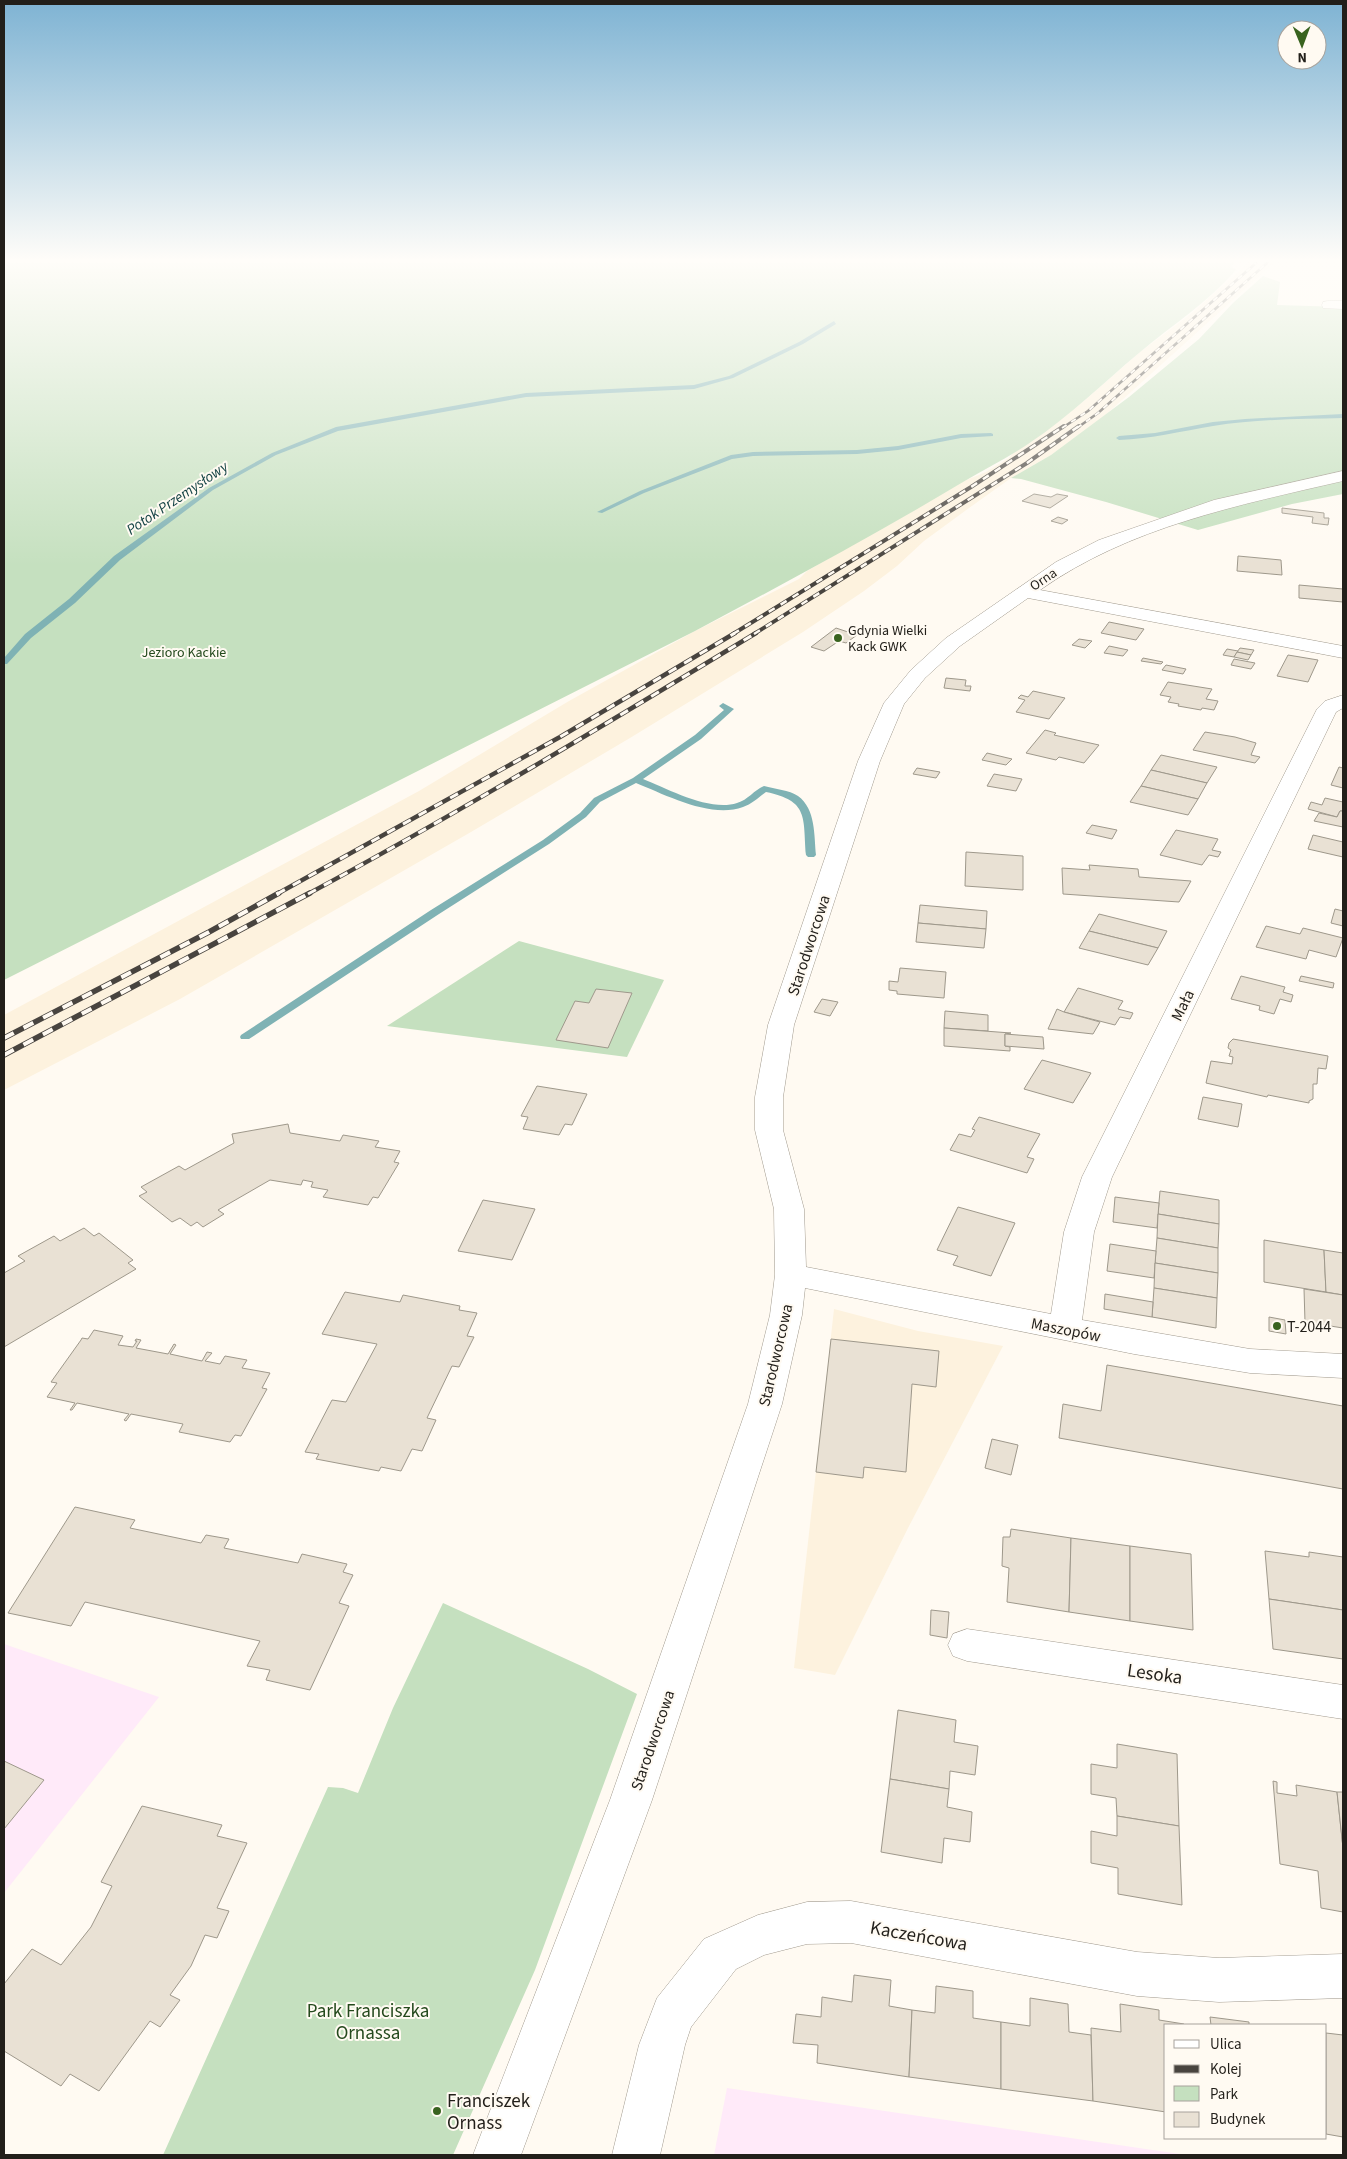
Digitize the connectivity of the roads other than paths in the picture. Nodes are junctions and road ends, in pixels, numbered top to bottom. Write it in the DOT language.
graph roads {
  1 [pos="1343,476"];
  2 [pos="1023,592"];
  3 [pos="1343,652"];
  4 [pos="1343,701"];
  5 [pos="791,1275"];
  6 [pos="1065,1330"];
  7 [pos="1343,1366"];
  8 [pos="967,1646"];
  9 [pos="1343,1702"];
  10 [pos="1343,1976"];
  11 [pos="497,2155"];
  12 [pos="636,2155"];
  1 -- 2 [label="street, Orna"];
  2 -- 3 [label="street, Orna"];
  2 -- 5 [label="street, Starodworcowa"];
  4 -- 6 [label="street, Mała"];
  5 -- 6 [label="street, Maszopów"];
  5 -- 11 [label="street, Starodworcowa"];
  6 -- 7 [label="street, Maszopów"];
  8 -- 9 [label="street, Lesoka"];
  10 -- 12 [label="street, Kaczeńcowa"];
}
